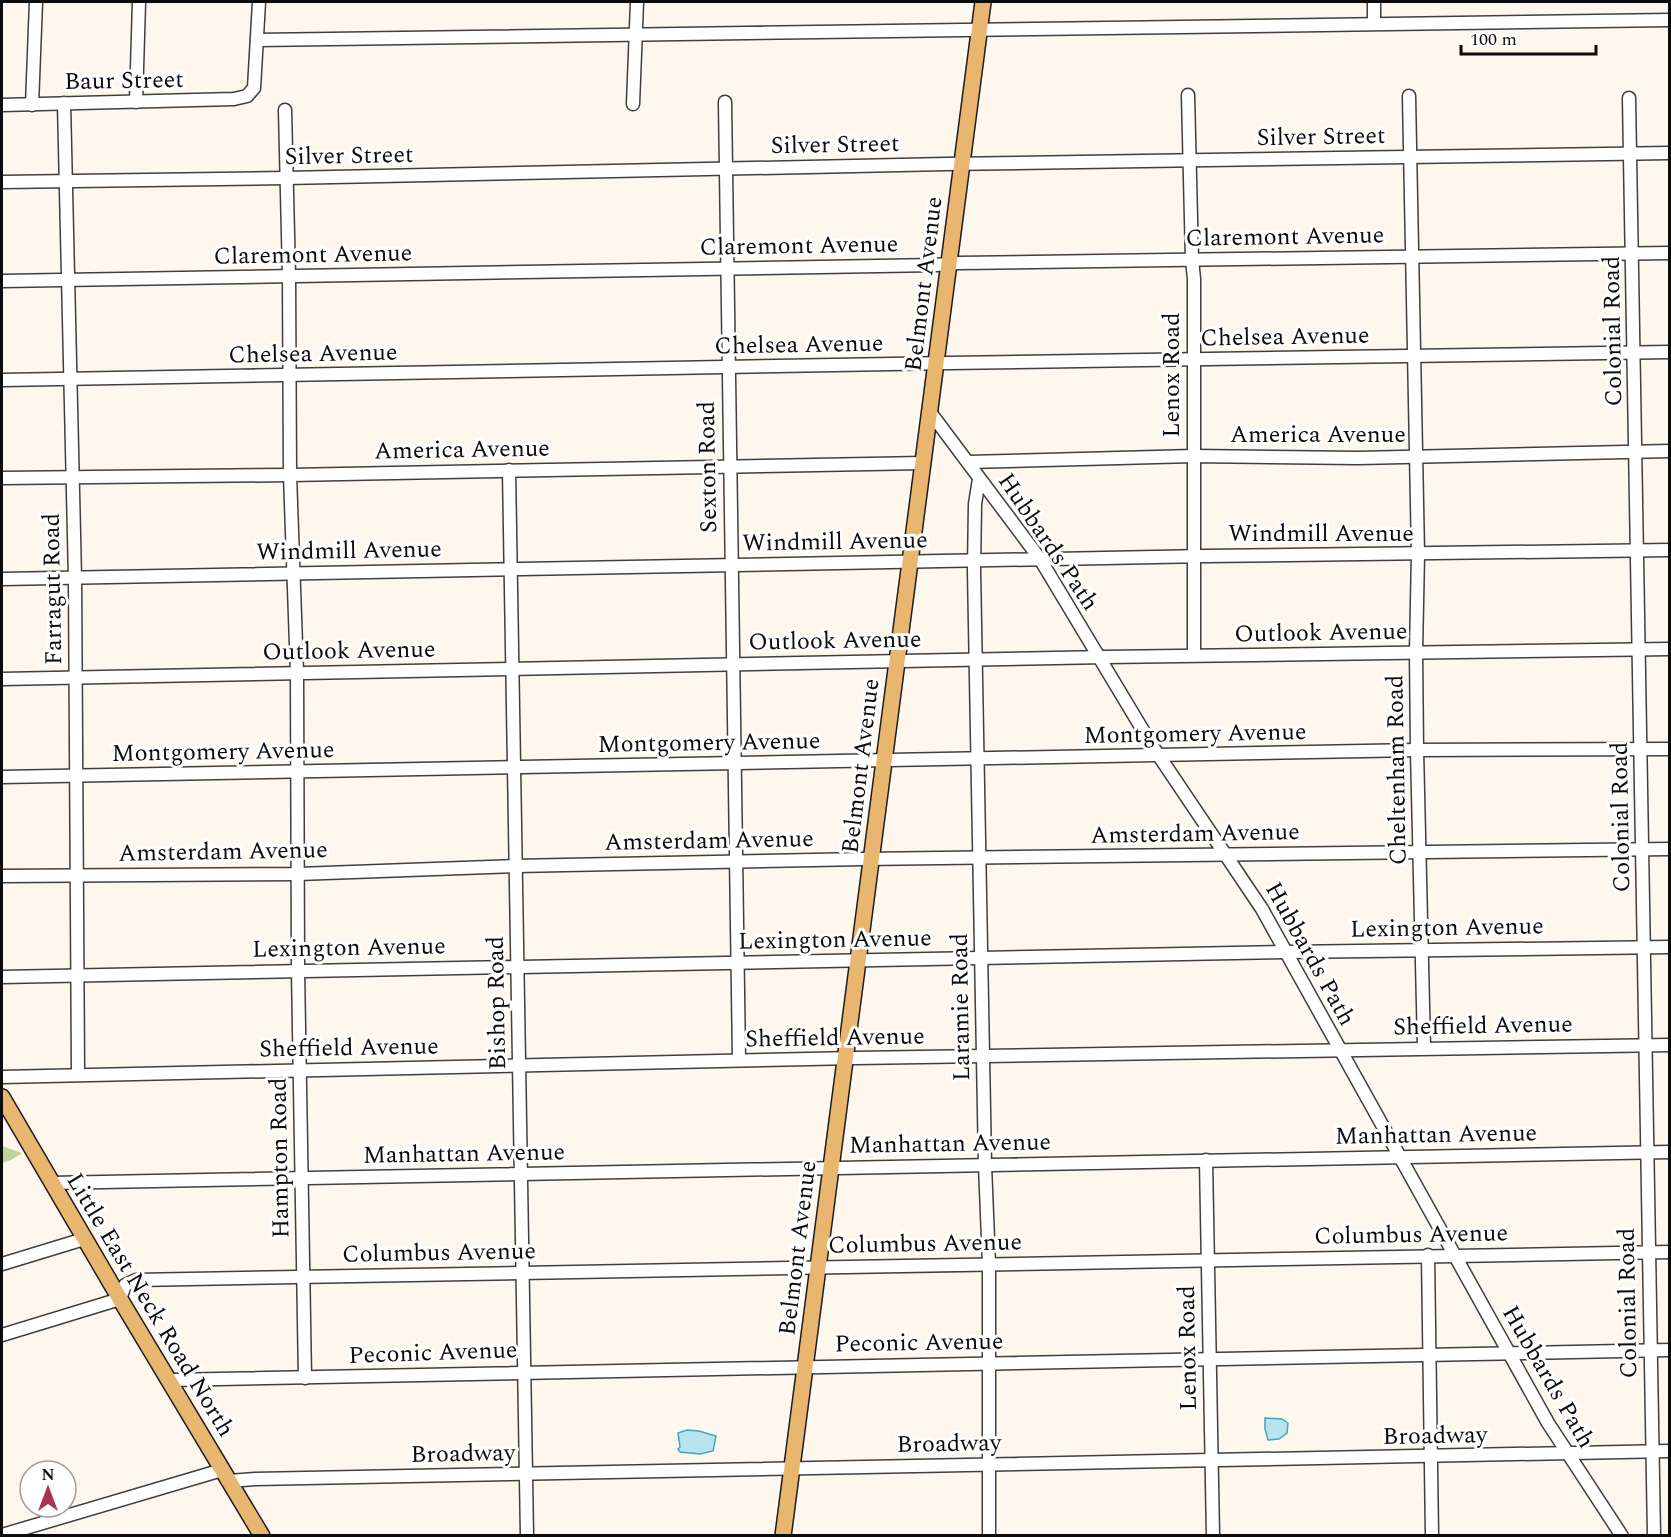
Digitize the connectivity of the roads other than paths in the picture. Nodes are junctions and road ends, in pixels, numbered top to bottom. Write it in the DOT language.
graph roads {
  1 [pos="36,2"];
  2 [pos="140,2"];
  3 [pos="259,2"];
  4 [pos="637,2"];
  5 [pos="983,2"];
  6 [pos="1374,2"];
  7 [pos="1670,20"];
  8 [pos="1374,23"];
  9 [pos="980,30"];
  10 [pos="636,35"];
  11 [pos="257,39"];
  12 [pos="1188,95"];
  13 [pos="1409,96"];
  14 [pos="1629,98"];
  15 [pos="136,102"];
  16 [pos="725,102"];
  17 [pos="64,103"];
  18 [pos="633,104"];
  19 [pos="2,105"];
  20 [pos="32,105"];
  21 [pos="285,110"];
  22 [pos="1631,153"];
  23 [pos="1670,153"];
  24 [pos="1410,157"];
  25 [pos="1189,160"];
  26 [pos="962,164"];
  27 [pos="726,169"];
  28 [pos="286,178"];
  29 [pos="66,181"];
  30 [pos="2,182"];
  31 [pos="1670,253"];
  32 [pos="1632,254"];
  33 [pos="1412,256"];
  34 [pos="1191,260"];
  35 [pos="949,264"];
  36 [pos="727,268"];
  37 [pos="289,276"];
  38 [pos="69,280"];
  39 [pos="2,281"];
  40 [pos="1670,352"];
  41 [pos="1634,353"];
  42 [pos="1414,356"];
  43 [pos="1194,360"];
  44 [pos="937,363"];
  45 [pos="728,367"];
  46 [pos="291,375"];
  47 [pos="70,379"];
  48 [pos="2,380"];
  49 [pos="930,412"];
  50 [pos="1670,451"];
  51 [pos="1635,452"];
  52 [pos="1192,456"];
  53 [pos="1416,456"];
  54 [pos="968,462"];
  55 [pos="923,463"];
  56 [pos="729,466"];
  57 [pos="509,470"];
  58 [pos="290,475"];
  59 [pos="72,477"];
  60 [pos="2,478"];
  61 [pos="979,479"];
  62 [pos="1670,550"];
  63 [pos="1637,551"];
  64 [pos="1418,554"];
  65 [pos="1194,556"];
  66 [pos="1040,559"];
  67 [pos="974,561"];
  68 [pos="910,562"];
  69 [pos="731,565"];
  70 [pos="511,570"];
  71 [pos="293,573"];
  72 [pos="75,578"];
  73 [pos="2,579"];
  74 [pos="1670,649"];
  75 [pos="1639,650"];
  76 [pos="1416,652"];
  77 [pos="1194,655"];
  78 [pos="1099,657"];
  79 [pos="975,660"];
  80 [pos="898,662"];
  81 [pos="733,664"];
  82 [pos="512,669"];
  83 [pos="297,673"];
  84 [pos="76,677"];
  85 [pos="2,679"];
  86 [pos="1641,749"];
  87 [pos="1670,749"];
  88 [pos="1417,750"];
  89 [pos="1158,756"];
  90 [pos="978,758"];
  91 [pos="885,761"];
  92 [pos="734,764"];
  93 [pos="513,767"];
  94 [pos="298,773"];
  95 [pos="77,774"];
  96 [pos="2,777"];
  97 [pos="1642,849"];
  98 [pos="1670,849"];
  99 [pos="1419,851"];
  100 [pos="1226,854"];
  101 [pos="980,858"];
  102 [pos="872,860"];
  103 [pos="736,862"];
  104 [pos="515,866"];
  105 [pos="77,874"];
  106 [pos="298,874"];
  107 [pos="2,876"];
  108 [pos="1644,947"];
  109 [pos="1670,947"];
  110 [pos="1422,949"];
  111 [pos="1286,952"];
  112 [pos="981,958"];
  113 [pos="858,960"];
  114 [pos="738,963"];
  115 [pos="517,967"];
  116 [pos="298,970"];
  117 [pos="78,975"];
  118 [pos="2,977"];
  119 [pos="1645,1045"];
  120 [pos="1670,1045"];
  121 [pos="1424,1048"];
  122 [pos="1339,1050"];
  123 [pos="983,1057"];
  124 [pos="845,1059"];
  125 [pos="739,1060"];
  126 [pos="519,1065"];
  127 [pos="299,1071"];
  128 [pos="78,1074"];
  129 [pos="2,1077"];
  130 [pos="2,1097"];
  131 [pos="1670,1152"];
  132 [pos="1647,1153"];
  133 [pos="1399,1157"];
  134 [pos="1206,1160"];
  135 [pos="985,1165"];
  136 [pos="831,1168"];
  137 [pos="521,1174"];
  138 [pos="301,1178"];
  139 [pos="51,1183"];
  140 [pos="84,1239"];
  141 [pos="1648,1252"];
  142 [pos="1670,1252"];
  143 [pos="1456,1255"];
  144 [pos="1428,1256"];
  145 [pos="1208,1260"];
  146 [pos="2,1264"];
  147 [pos="988,1264"];
  148 [pos="819,1267"];
  149 [pos="524,1272"];
  150 [pos="303,1277"];
  151 [pos="120,1299"];
  152 [pos="2,1335"];
  153 [pos="1650,1350"];
  154 [pos="1670,1350"];
  155 [pos="1510,1354"];
  156 [pos="1429,1355"];
  157 [pos="1209,1359"];
  158 [pos="988,1362"];
  159 [pos="805,1367"];
  160 [pos="525,1372"];
  161 [pos="305,1378"];
  162 [pos="170,1380"];
  163 [pos="1652,1451"];
  164 [pos="1670,1451"];
  165 [pos="1567,1454"];
  166 [pos="1430,1457"];
  167 [pos="1211,1461"];
  168 [pos="988,1464"];
  169 [pos="792,1468"];
  170 [pos="527,1474"];
  171 [pos="226,1475"];
  172 [pos="2,1535"];
  173 [pos="262,1536"];
  174 [pos="527,1536"];
  175 [pos="783,1536"];
  176 [pos="989,1536"];
  177 [pos="1213,1536"];
  178 [pos="1432,1536"];
  179 [pos="1622,1536"];
  180 [pos="1654,1536"];
  1 -- 20 [label="street"];
  2 -- 15 [label="street"];
  3 -- 11 [label="street"];
  4 -- 10 [label="street"];
  5 -- 9 [label="main road, Belmont Avenue"];
  6 -- 8 [label="street"];
  7 -- 8 [label="street"];
  8 -- 9 [label="street"];
  9 -- 10 [label="street"];
  9 -- 26 [label="main road, Belmont Avenue"];
  10 -- 11 [label="street"];
  10 -- 18 [label="street"];
  11 -- 15 [label="street, Baur Street"];
  12 -- 25 [label="street, Lenox Road"];
  13 -- 24 [label="street, Cheltenham Road"];
  14 -- 22 [label="street, Colonial Road"];
  15 -- 17 [label="street, Baur Street"];
  16 -- 27 [label="street"];
  17 -- 20 [label="street, Baur Street"];
  17 -- 29 [label="street, Farragut Road"];
  19 -- 20 [label="street, Baur Street"];
  21 -- 28 [label="street, Hampton Road"];
  22 -- 23 [label="street, Silver Street"];
  22 -- 24 [label="street, Silver Street"];
  22 -- 32 [label="street, Colonial Road"];
  24 -- 25 [label="street, Silver Street"];
  24 -- 33 [label="street, Cheltenham Road"];
  25 -- 26 [label="street, Silver Street"];
  25 -- 34 [label="street, Lenox Road"];
  26 -- 27 [label="street, Silver Street"];
  26 -- 35 [label="main road, Belmont Avenue"];
  27 -- 28 [label="street, Silver Street"];
  27 -- 36 [label="street, Sexton Road"];
  28 -- 29 [label="street, Silver Street"];
  28 -- 37 [label="street, Hampton Road"];
  29 -- 30 [label="street, Silver Street"];
  29 -- 38 [label="street, Farragut Road"];
  31 -- 32 [label="street, Claremont Avenue"];
  32 -- 33 [label="street, Claremont Avenue"];
  32 -- 41 [label="street, Colonial Road"];
  33 -- 34 [label="street, Claremont Avenue"];
  33 -- 42 [label="street, Cheltenham Road"];
  34 -- 35 [label="street, Claremont Avenue"];
  34 -- 43 [label="street, Lenox Road"];
  35 -- 36 [label="street, Claremont Avenue"];
  35 -- 44 [label="main road, Belmont Avenue"];
  36 -- 37 [label="street, Claremont Avenue"];
  36 -- 45 [label="street, Sexton Road"];
  37 -- 38 [label="street, Claremont Avenue"];
  37 -- 46 [label="street, Hampton Road"];
  38 -- 39 [label="street, Claremont Avenue"];
  38 -- 47 [label="street, Farragut Road"];
  40 -- 41 [label="street, Chelsea Avenue"];
  41 -- 42 [label="street, Chelsea Avenue"];
  41 -- 51 [label="street, Colonial Road"];
  42 -- 43 [label="street, Chelsea Avenue"];
  42 -- 53 [label="street, Cheltenham Road"];
  43 -- 44 [label="street, Chelsea Avenue"];
  43 -- 52 [label="street, Lenox Road"];
  44 -- 45 [label="street, Chelsea Avenue"];
  44 -- 49 [label="main road, Belmont Avenue"];
  45 -- 46 [label="street, Chelsea Avenue"];
  45 -- 56 [label="street, Sexton Road"];
  46 -- 47 [label="street, Chelsea Avenue"];
  46 -- 58 [label="street, Hampton Road"];
  47 -- 48 [label="street, Chelsea Avenue"];
  47 -- 59 [label="street, Farragut Road"];
  49 -- 54 [label="street, Hubbards Path"];
  49 -- 55 [label="main road, Belmont Avenue"];
  50 -- 51 [label="street, America Avenue"];
  51 -- 53 [label="street, America Avenue"];
  51 -- 63 [label="street, Colonial Road"];
  52 -- 53 [label="street, America Avenue"];
  52 -- 54 [label="street, America Avenue"];
  52 -- 65 [label="street, Lenox Road"];
  53 -- 64 [label="street, Cheltenham Road"];
  54 -- 61 [label="street, Hubbards Path"];
  55 -- 56 [label="street, America Avenue"];
  55 -- 68 [label="main road, Belmont Avenue"];
  56 -- 57 [label="street, America Avenue"];
  56 -- 69 [label="street, Sexton Road"];
  57 -- 58 [label="street, America Avenue"];
  57 -- 70 [label="street, Bishop Road"];
  58 -- 59 [label="street, America Avenue"];
  58 -- 71 [label="street, Hampton Road"];
  59 -- 60 [label="street, America Avenue"];
  59 -- 72 [label="street, Farragut Road"];
  61 -- 66 [label="street, Hubbards Path"];
  61 -- 67 [label="street, Laramie Road"];
  62 -- 63 [label="street, Windmill Avenue"];
  63 -- 64 [label="street, Windmill Avenue"];
  63 -- 75 [label="street, Colonial Road"];
  64 -- 65 [label="street, Windmill Avenue"];
  64 -- 76 [label="street, Cheltenham Road"];
  65 -- 66 [label="street, Windmill Avenue"];
  65 -- 77 [label="street, Lenox Road"];
  66 -- 67 [label="street, Windmill Avenue"];
  66 -- 78 [label="street, Hubbards Path"];
  67 -- 68 [label="street, Windmill Avenue"];
  67 -- 79 [label="street, Laramie Road"];
  68 -- 69 [label="street, Windmill Avenue"];
  68 -- 80 [label="main road, Belmont Avenue"];
  69 -- 70 [label="street, Windmill Avenue"];
  69 -- 81 [label="street, Sexton Road"];
  70 -- 71 [label="street, Windmill Avenue"];
  70 -- 82 [label="street, Bishop Road"];
  71 -- 72 [label="street, Windmill Avenue"];
  71 -- 83 [label="street, Hampton Road"];
  72 -- 73 [label="street, Windmill Avenue"];
  72 -- 84 [label="street, Farragut Road"];
  74 -- 75 [label="street, Outlook Avenue"];
  75 -- 76 [label="street, Outlook Avenue"];
  75 -- 86 [label="street, Colonial Road"];
  76 -- 77 [label="street, Outlook Avenue"];
  76 -- 88 [label="street, Cheltenham Road"];
  77 -- 78 [label="street, Outlook Avenue"];
  78 -- 79 [label="street, Outlook Avenue"];
  78 -- 89 [label="street, Hubbards Path"];
  79 -- 80 [label="street, Outlook Avenue"];
  79 -- 90 [label="street, Laramie Road"];
  80 -- 81 [label="street, Outlook Avenue"];
  80 -- 91 [label="main road, Belmont Avenue"];
  81 -- 82 [label="street, Outlook Avenue"];
  81 -- 92 [label="street, Sexton Road"];
  82 -- 83 [label="street, Outlook Avenue"];
  82 -- 93 [label="street, Bishop Road"];
  83 -- 84 [label="street, Outlook Avenue"];
  83 -- 94 [label="street, Hampton Road"];
  84 -- 85 [label="street, Outlook Avenue"];
  84 -- 95 [label="street, Farragut Road"];
  86 -- 87 [label="street, Montgomery Avenue"];
  86 -- 88 [label="street, Montgomery Avenue"];
  86 -- 97 [label="street, Colonial Road"];
  88 -- 89 [label="street, Montgomery Avenue"];
  88 -- 99 [label="street, Cheltenham Road"];
  89 -- 90 [label="street, Montgomery Avenue"];
  89 -- 100 [label="street, Hubbards Path"];
  90 -- 91 [label="street, Montgomery Avenue"];
  90 -- 101 [label="street, Laramie Road"];
  91 -- 92 [label="street, Montgomery Avenue"];
  91 -- 102 [label="main road, Belmont Avenue"];
  92 -- 93 [label="street, Montgomery Avenue"];
  92 -- 103 [label="street, Sexton Road"];
  93 -- 94 [label="street, Montgomery Avenue"];
  93 -- 104 [label="street, Bishop Road"];
  94 -- 95 [label="street, Montgomery Avenue"];
  94 -- 106 [label="street, Hampton Road"];
  95 -- 96 [label="street, Montgomery Avenue"];
  95 -- 105 [label="street, Farragut Road"];
  97 -- 98 [label="street, Amsterdam Avenue"];
  97 -- 99 [label="street, Amsterdam Avenue"];
  97 -- 108 [label="street, Colonial Road"];
  99 -- 100 [label="street, Amsterdam Avenue"];
  99 -- 110 [label="street, Cheltenham Road"];
  100 -- 101 [label="street, Amsterdam Avenue"];
  100 -- 111 [label="street, Hubbards Path"];
  101 -- 102 [label="street, Amsterdam Avenue"];
  101 -- 112 [label="street, Laramie Road"];
  102 -- 103 [label="street, Amsterdam Avenue"];
  102 -- 113 [label="main road, Belmont Avenue"];
  103 -- 104 [label="street, Amsterdam Avenue"];
  103 -- 114 [label="street, Sexton Road"];
  104 -- 106 [label="street, Amsterdam Avenue"];
  104 -- 115 [label="street, Bishop Road"];
  105 -- 106 [label="street, Amsterdam Avenue"];
  105 -- 107 [label="street, Amsterdam Avenue"];
  105 -- 117 [label="street, Farragut Road"];
  106 -- 116 [label="street, Hampton Road"];
  108 -- 109 [label="street, Lexington Avenue"];
  108 -- 110 [label="street, Lexington Avenue"];
  108 -- 119 [label="street, Colonial Road"];
  110 -- 111 [label="street, Lexington Avenue"];
  110 -- 121 [label="street, Cheltenham Road"];
  111 -- 112 [label="street, Lexington Avenue"];
  111 -- 122 [label="street, Hubbards Path"];
  112 -- 113 [label="street, Lexington Avenue"];
  112 -- 123 [label="street, Laramie Road"];
  113 -- 114 [label="street, Lexington Avenue"];
  113 -- 124 [label="main road, Belmont Avenue"];
  114 -- 115 [label="street, Lexington Avenue"];
  114 -- 125 [label="street, Sexton Road"];
  115 -- 116 [label="street, Lexington Avenue"];
  115 -- 126 [label="street, Bishop Road"];
  116 -- 117 [label="street, Lexington Avenue"];
  116 -- 127 [label="street, Hampton Road"];
  117 -- 118 [label="street, Lexington Avenue"];
  117 -- 128 [label="street, Farragut Road"];
  119 -- 120 [label="street, Sheffield Avenue"];
  119 -- 121 [label="street, Sheffield Avenue"];
  119 -- 132 [label="street, Colonial Road"];
  121 -- 122 [label="street, Sheffield Avenue"];
  122 -- 123 [label="street, Sheffield Avenue"];
  122 -- 133 [label="street, Hubbards Path"];
  123 -- 124 [label="street, Sheffield Avenue"];
  123 -- 135 [label="street, Laramie Road"];
  124 -- 125 [label="street, Sheffield Avenue"];
  124 -- 136 [label="main road, Belmont Avenue"];
  125 -- 126 [label="street, Sheffield Avenue"];
  126 -- 127 [label="street, Sheffield Avenue"];
  126 -- 137 [label="street, Bishop Road"];
  127 -- 128 [label="street, Sheffield Avenue"];
  127 -- 138 [label="street, Hampton Road"];
  128 -- 129 [label="street, Sheffield Avenue"];
  130 -- 139 [label="main road, Little East Neck Road North"];
  131 -- 132 [label="street, Manhattan Avenue"];
  132 -- 133 [label="street, Manhattan Avenue"];
  132 -- 141 [label="street, Colonial Road"];
  133 -- 134 [label="street, Manhattan Avenue"];
  133 -- 143 [label="street, Hubbards Path"];
  134 -- 135 [label="street, Manhattan Avenue"];
  134 -- 145 [label="street, Lenox Road"];
  135 -- 136 [label="street, Manhattan Avenue"];
  135 -- 147 [label="street, Laramie Road"];
  136 -- 137 [label="street, Manhattan Avenue"];
  136 -- 148 [label="main road, Belmont Avenue"];
  137 -- 138 [label="street, Manhattan Avenue"];
  137 -- 149 [label="street, Bishop Road"];
  138 -- 139 [label="street, Manhattan Avenue"];
  138 -- 150 [label="street, Hampton Road"];
  139 -- 140 [label="main road, Little East Neck Road North"];
  140 -- 146 [label="street"];
  140 -- 151 [label="main road, Little East Neck Road North"];
  141 -- 142 [label="street, Columbus Avenue"];
  141 -- 143 [label="street, Columbus Avenue"];
  141 -- 153 [label="street, Colonial Road"];
  143 -- 144 [label="street, Columbus Avenue"];
  143 -- 155 [label="street, Hubbards Path"];
  144 -- 145 [label="street, Columbus Avenue"];
  144 -- 156 [label="street"];
  145 -- 147 [label="street, Columbus Avenue"];
  145 -- 157 [label="street, Lenox Road"];
  147 -- 148 [label="street, Columbus Avenue"];
  147 -- 158 [label="street, Laramie Road"];
  148 -- 149 [label="street, Columbus Avenue"];
  148 -- 159 [label="main road, Belmont Avenue"];
  149 -- 150 [label="street, Columbus Avenue"];
  149 -- 160 [label="street, Bishop Road"];
  150 -- 151 [label="street, Columbus Avenue"];
  150 -- 161 [label="street, Hampton Road"];
  151 -- 152 [label="street"];
  151 -- 162 [label="main road, Little East Neck Road North"];
  153 -- 154 [label="street, Peconic Avenue"];
  153 -- 155 [label="street, Peconic Avenue"];
  153 -- 163 [label="street, Colonial Road"];
  155 -- 156 [label="street, Peconic Avenue"];
  155 -- 165 [label="street, Hubbards Path"];
  156 -- 157 [label="street, Peconic Avenue"];
  156 -- 166 [label="street"];
  157 -- 158 [label="street, Peconic Avenue"];
  157 -- 167 [label="street, Lenox Road"];
  158 -- 159 [label="street, Peconic Avenue"];
  158 -- 168 [label="street, Laramie Road"];
  159 -- 160 [label="street, Peconic Avenue"];
  159 -- 169 [label="main road, Belmont Avenue"];
  160 -- 161 [label="street, Peconic Avenue"];
  160 -- 170 [label="street, Bishop Road"];
  161 -- 162 [label="street, Peconic Avenue"];
  162 -- 171 [label="main road, Little East Neck Road North"];
  163 -- 164 [label="street, Broadway"];
  163 -- 165 [label="street, Broadway"];
  163 -- 180 [label="street, Colonial Road"];
  165 -- 166 [label="street, Broadway"];
  165 -- 179 [label="street, Hubbards Path"];
  166 -- 167 [label="street, Broadway"];
  166 -- 178 [label="street"];
  167 -- 168 [label="street, Broadway"];
  167 -- 177 [label="street, Lenox Road"];
  168 -- 169 [label="street, Broadway"];
  168 -- 176 [label="street, Laramie Road"];
  169 -- 170 [label="street, Broadway"];
  169 -- 175 [label="main road, Belmont Avenue"];
  170 -- 171 [label="street, Broadway"];
  170 -- 174 [label="street, Bishop Road"];
  171 -- 172 [label="street, Broadway"];
  171 -- 173 [label="main road, Little East Neck Road North"];
}
